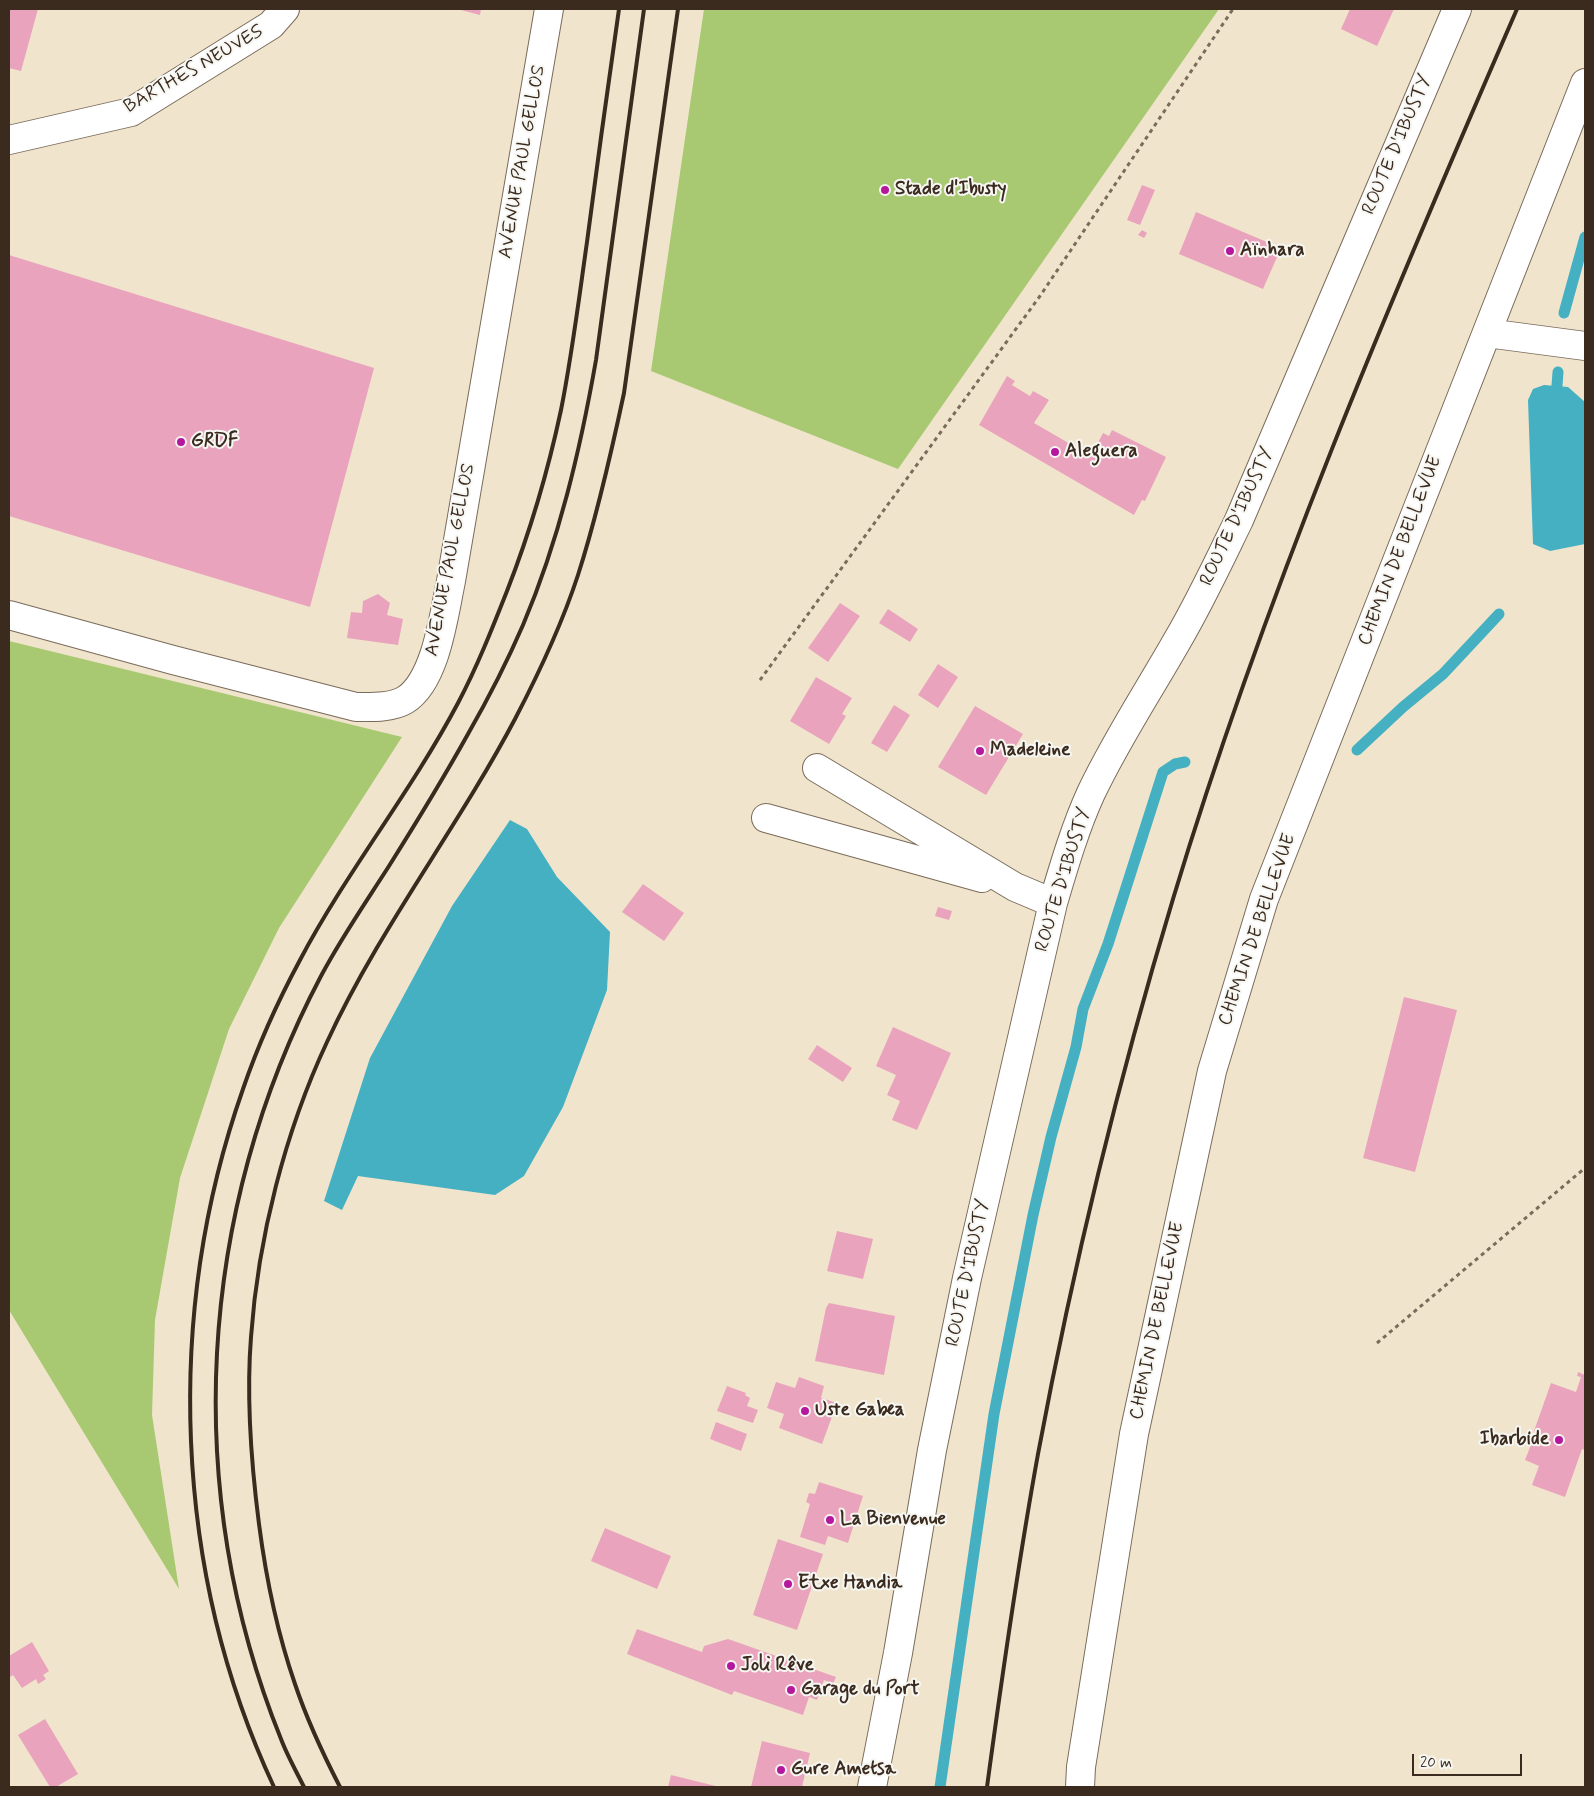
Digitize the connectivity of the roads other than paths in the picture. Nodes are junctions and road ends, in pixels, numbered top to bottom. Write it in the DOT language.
graph roads {
  1 [pos="286,9"];
  2 [pos="550,9"];
  3 [pos="1457,9"];
  4 [pos="1585,83"];
  5 [pos="9,140"];
  6 [pos="1487,333"];
  7 [pos="1585,346"];
  8 [pos="9,615"];
  9 [pos="817,768"];
  10 [pos="766,818"];
  11 [pos="1015,887"];
  12 [pos="1053,904"];
  13 [pos="872,1787"];
  14 [pos="1080,1787"];
  1 -- 5 [label="street, BARTHES NEUVES"];
  2 -- 8 [label="street, AVENUE PAUL GELLOS"];
  3 -- 12 [label="street, ROUTE D'IBUSTY"];
  4 -- 6 [label="street, CHEMIN DE BELLEVUE"];
  6 -- 7 [label="street"];
  6 -- 14 [label="street, CHEMIN DE BELLEVUE"];
  9 -- 11 [label="street"];
  10 -- 11 [label="street"];
  11 -- 12 [label="street"];
  12 -- 13 [label="street, ROUTE D'IBUSTY"];
}
